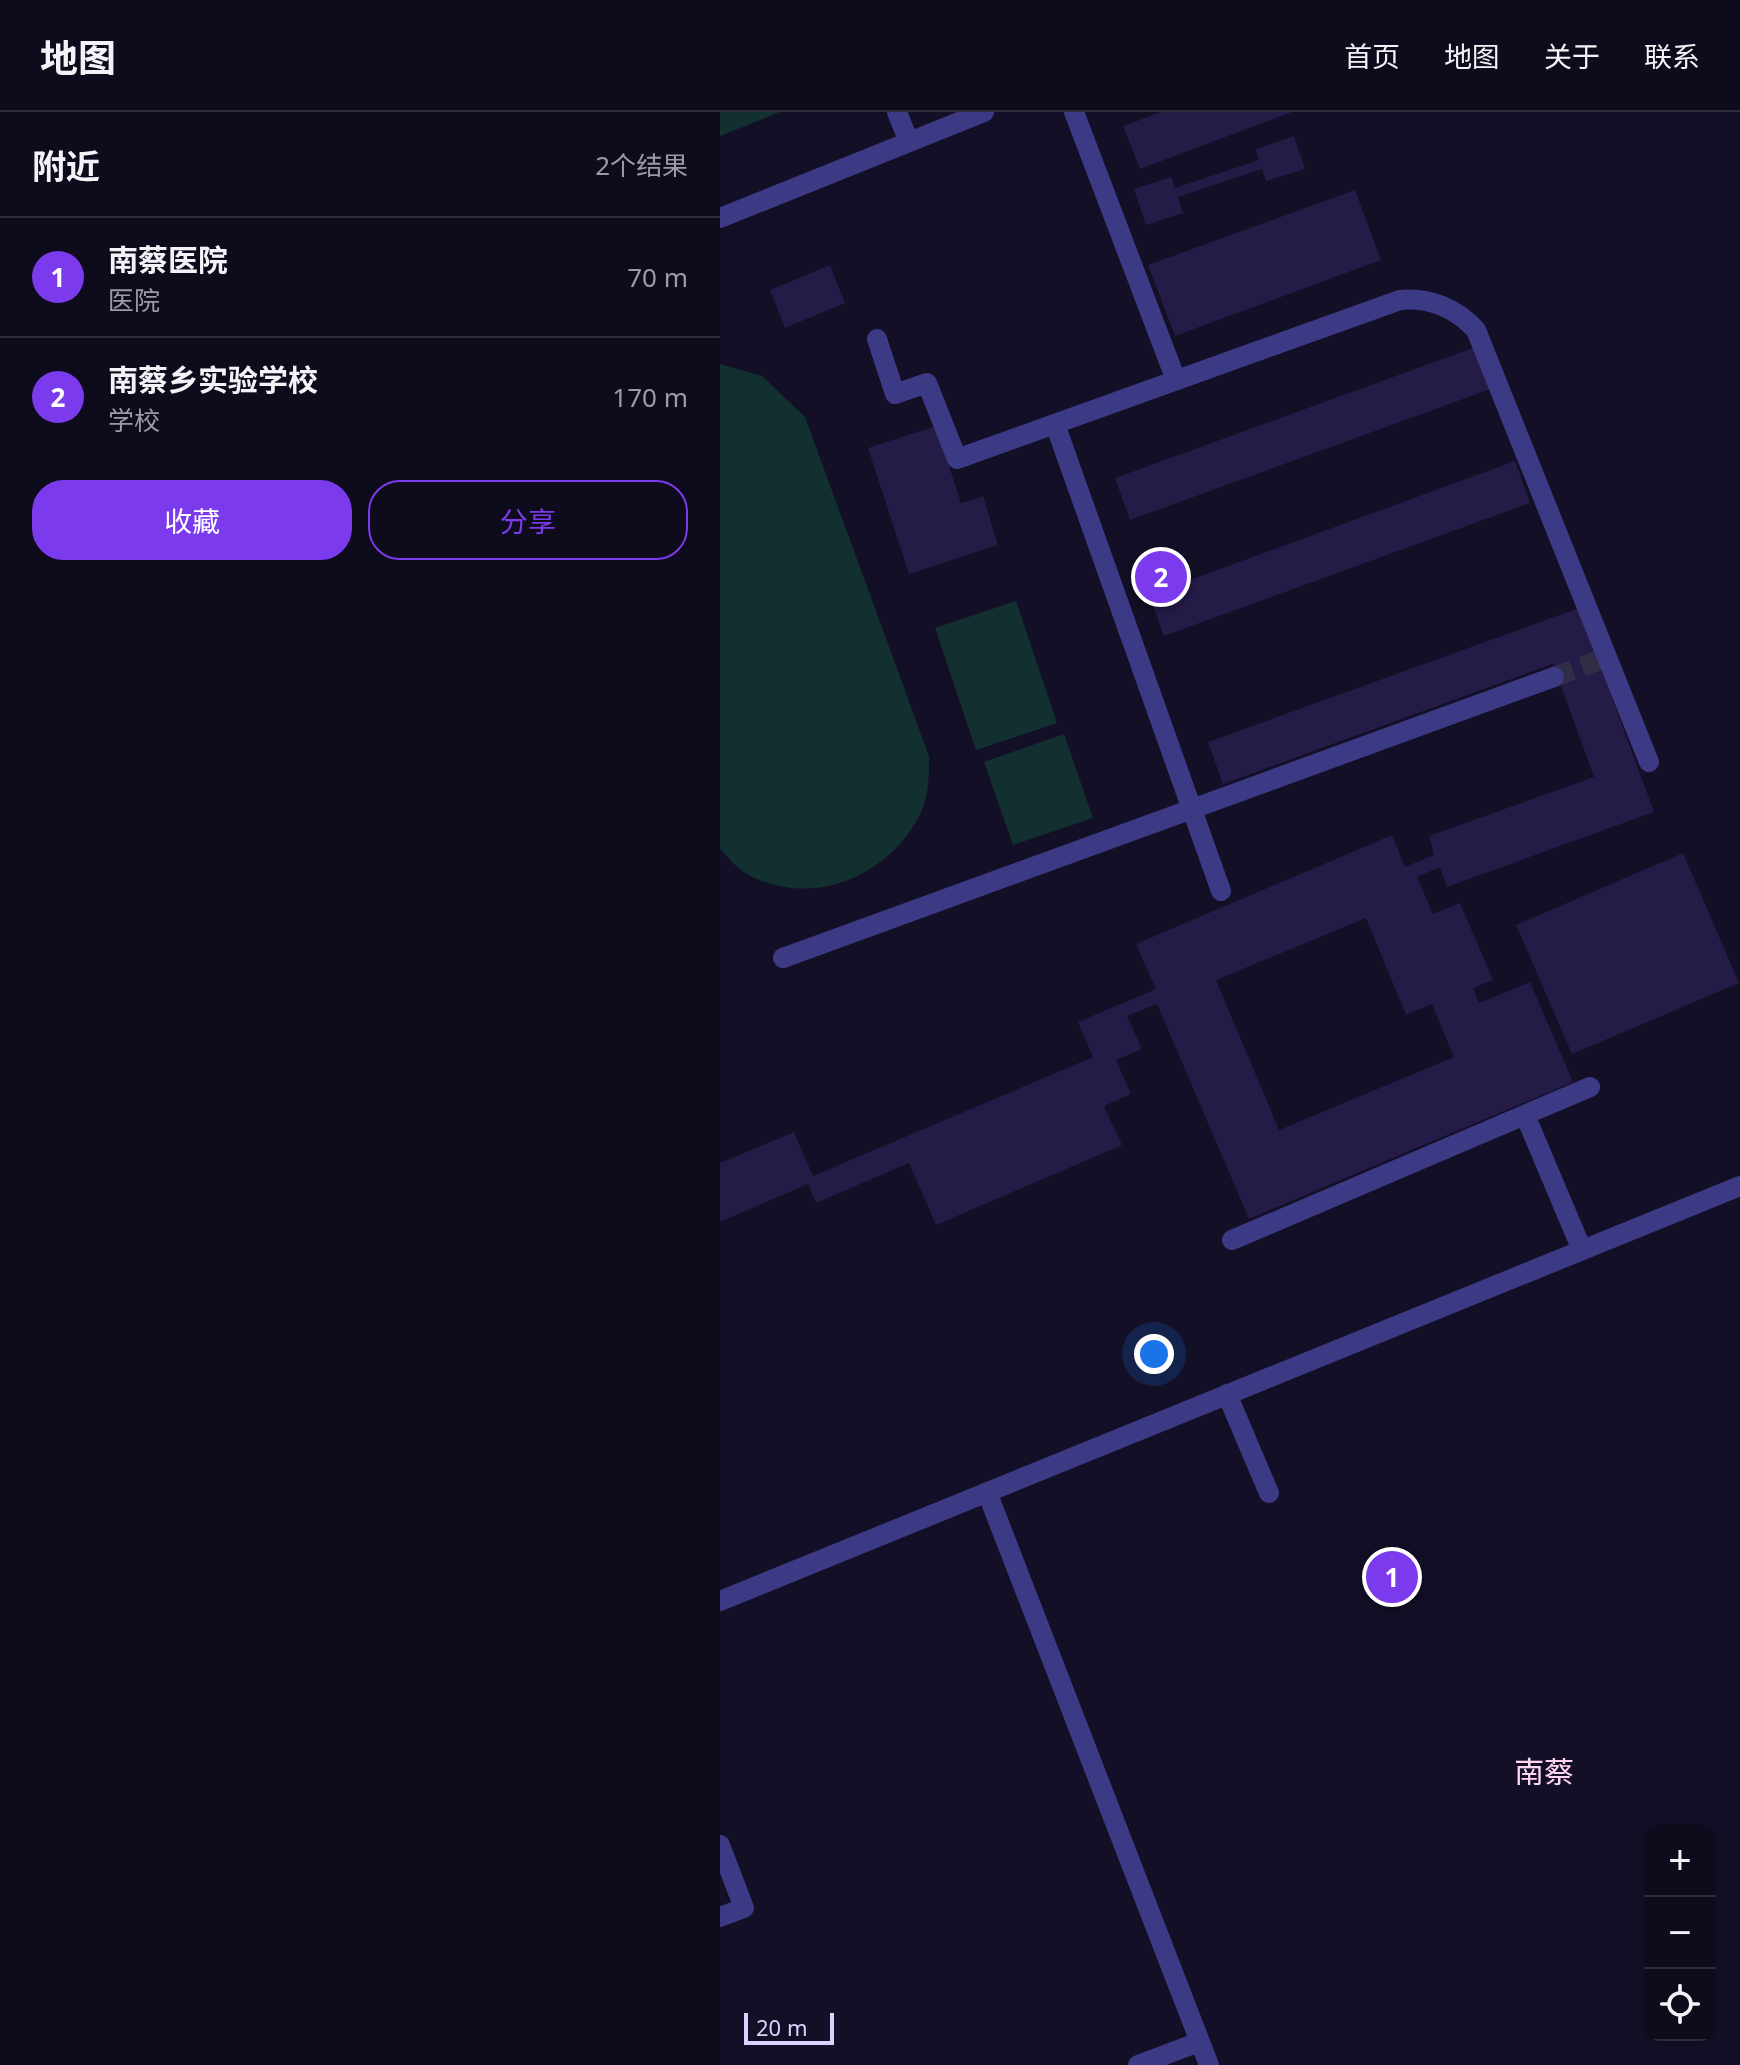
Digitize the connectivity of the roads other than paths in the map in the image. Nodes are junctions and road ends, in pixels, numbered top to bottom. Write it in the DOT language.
graph roads {
  1 [pos="897,112"];
  2 [pos="984,112"];
  3 [pos="1074,112"];
  4 [pos="909,142"];
  5 [pos="720,218"];
  6 [pos="877,339"];
  7 [pos="1176,380"];
  8 [pos="1055,424"];
  9 [pos="1554,677"];
  10 [pos="1649,762"];
  11 [pos="1192,809"];
  12 [pos="1221,891"];
  13 [pos="783,958"];
  14 [pos="1590,1087"];
  15 [pos="1525,1115"];
  16 [pos="1740,1186"];
  17 [pos="1232,1240"];
  18 [pos="1582,1250"];
  19 [pos="1227,1394"];
  20 [pos="987,1492"];
  21 [pos="1269,1493"];
  22 [pos="720,1601"];
  23 [pos="720,1845"];
  24 [pos="720,1917"];
  25 [pos="1199,2042"];
  26 [pos="1138,2065"];
  27 [pos="1209,2065"];
  1 -- 4 [label="street"];
  2 -- 4 [label="street"];
  3 -- 7 [label="street"];
  4 -- 5 [label="street"];
  6 -- 8 [label="street"];
  7 -- 8 [label="street"];
  7 -- 10 [label="street"];
  8 -- 11 [label="street"];
  9 -- 11 [label="street"];
  11 -- 12 [label="street"];
  11 -- 13 [label="street"];
  14 -- 15 [label="street"];
  15 -- 17 [label="street"];
  15 -- 18 [label="street"];
  16 -- 18 [label="street"];
  18 -- 19 [label="street"];
  19 -- 20 [label="street"];
  19 -- 21 [label="street"];
  20 -- 22 [label="street"];
  20 -- 25 [label="street"];
  23 -- 24 [label="street"];
  25 -- 26 [label="street"];
  25 -- 27 [label="street"];
}
